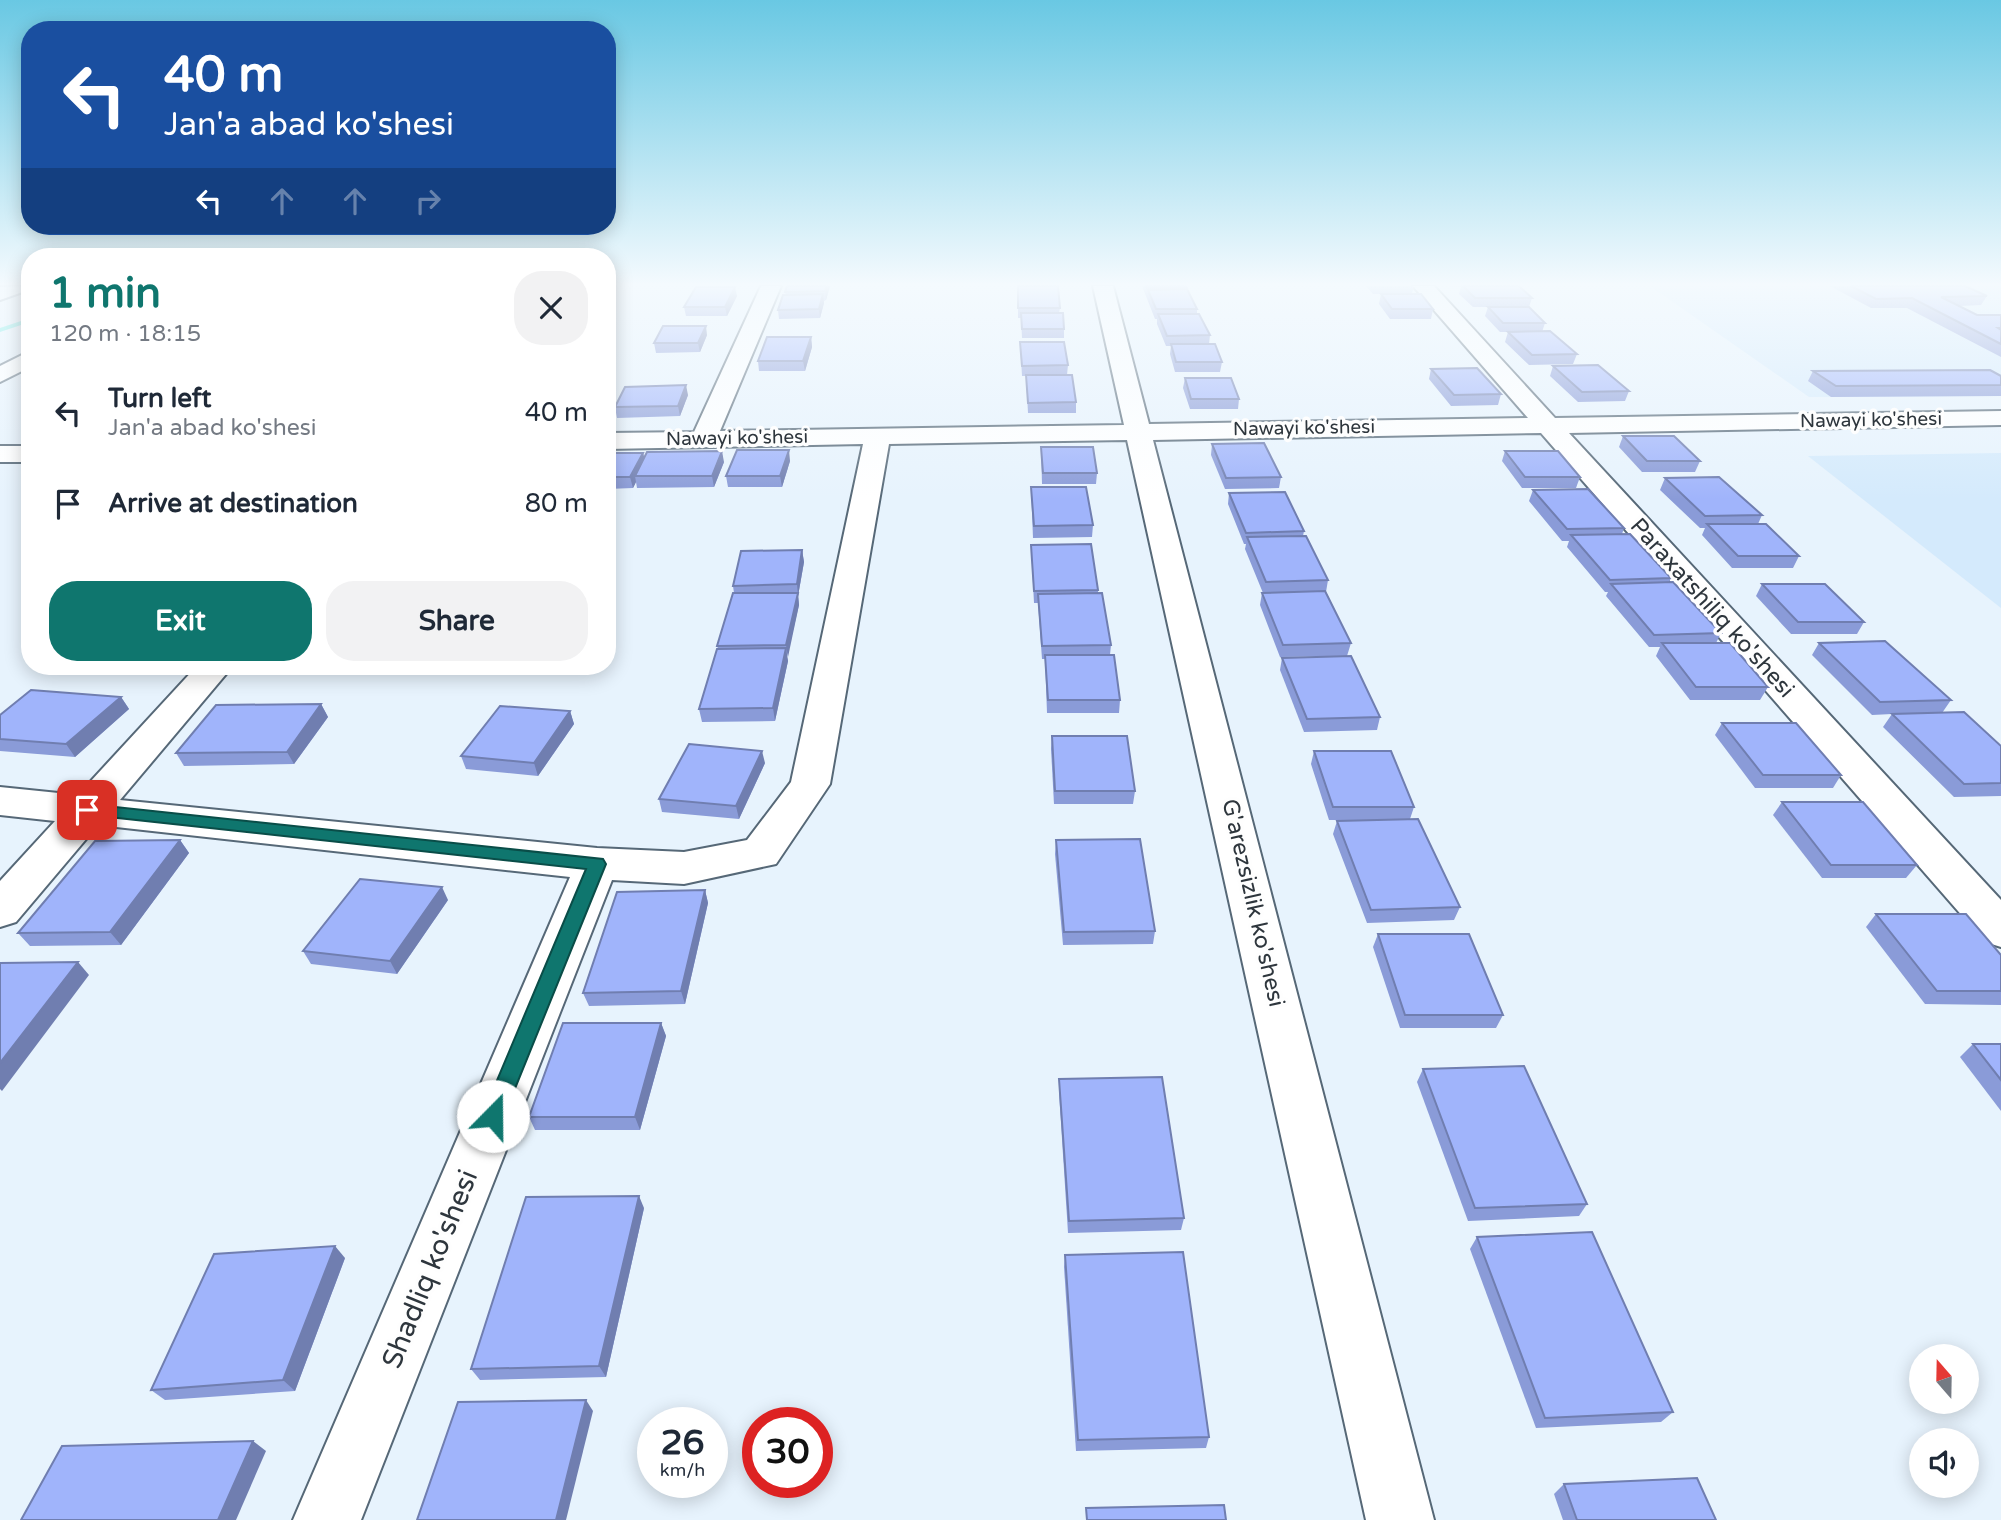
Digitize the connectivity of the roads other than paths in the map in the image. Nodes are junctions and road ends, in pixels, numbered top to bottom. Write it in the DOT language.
graph roads {
  1 [pos="740,357"];
  2 [pos="1121,357"];
  3 [pos="1486,357"];
  4 [pos="21,363"];
  5 [pos="0,375"];
  6 [pos="2001,418"];
  7 [pos="1546,424"];
  8 [pos="1140,430"];
  9 [pos="878,435"];
  10 [pos="704,438"];
  11 [pos="616,441"];
  12 [pos="0,454"];
  13 [pos="21,454"];
  14 [pos="208,675"];
  15 [pos="0,801"];
  16 [pos="87,810"];
  17 [pos="597,864"];
  18 [pos="0,910"];
  19 [pos="2001,930"];
  20 [pos="327,1520"];
  21 [pos="1400,1520"];
  1 -- 10 [label="street"];
  2 -- 8 [label="street, G'arezsizlik ko'shesi"];
  3 -- 7 [label="street, Paraxatshiliq ko'shesi"];
  4 -- 5 [label="street"];
  6 -- 7 [label="street, Nawayi ko'shesi"];
  7 -- 8 [label="street, Nawayi ko'shesi"];
  7 -- 19 [label="street, Paraxatshiliq ko'shesi"];
  8 -- 9 [label="street, Nawayi ko'shesi"];
  8 -- 21 [label="street, G'arezsizlik ko'shesi"];
  9 -- 10 [label="street, Nawayi ko'shesi"];
  9 -- 17 [label="street"];
  10 -- 11 [label="street, Nawayi ko'shesi"];
  12 -- 13 [label="street"];
  14 -- 16 [label="street"];
  15 -- 16 [label="street"];
  16 -- 17 [label="street"];
  16 -- 18 [label="street"];
  17 -- 20 [label="street, Shadliq ko'shesi"];
}
